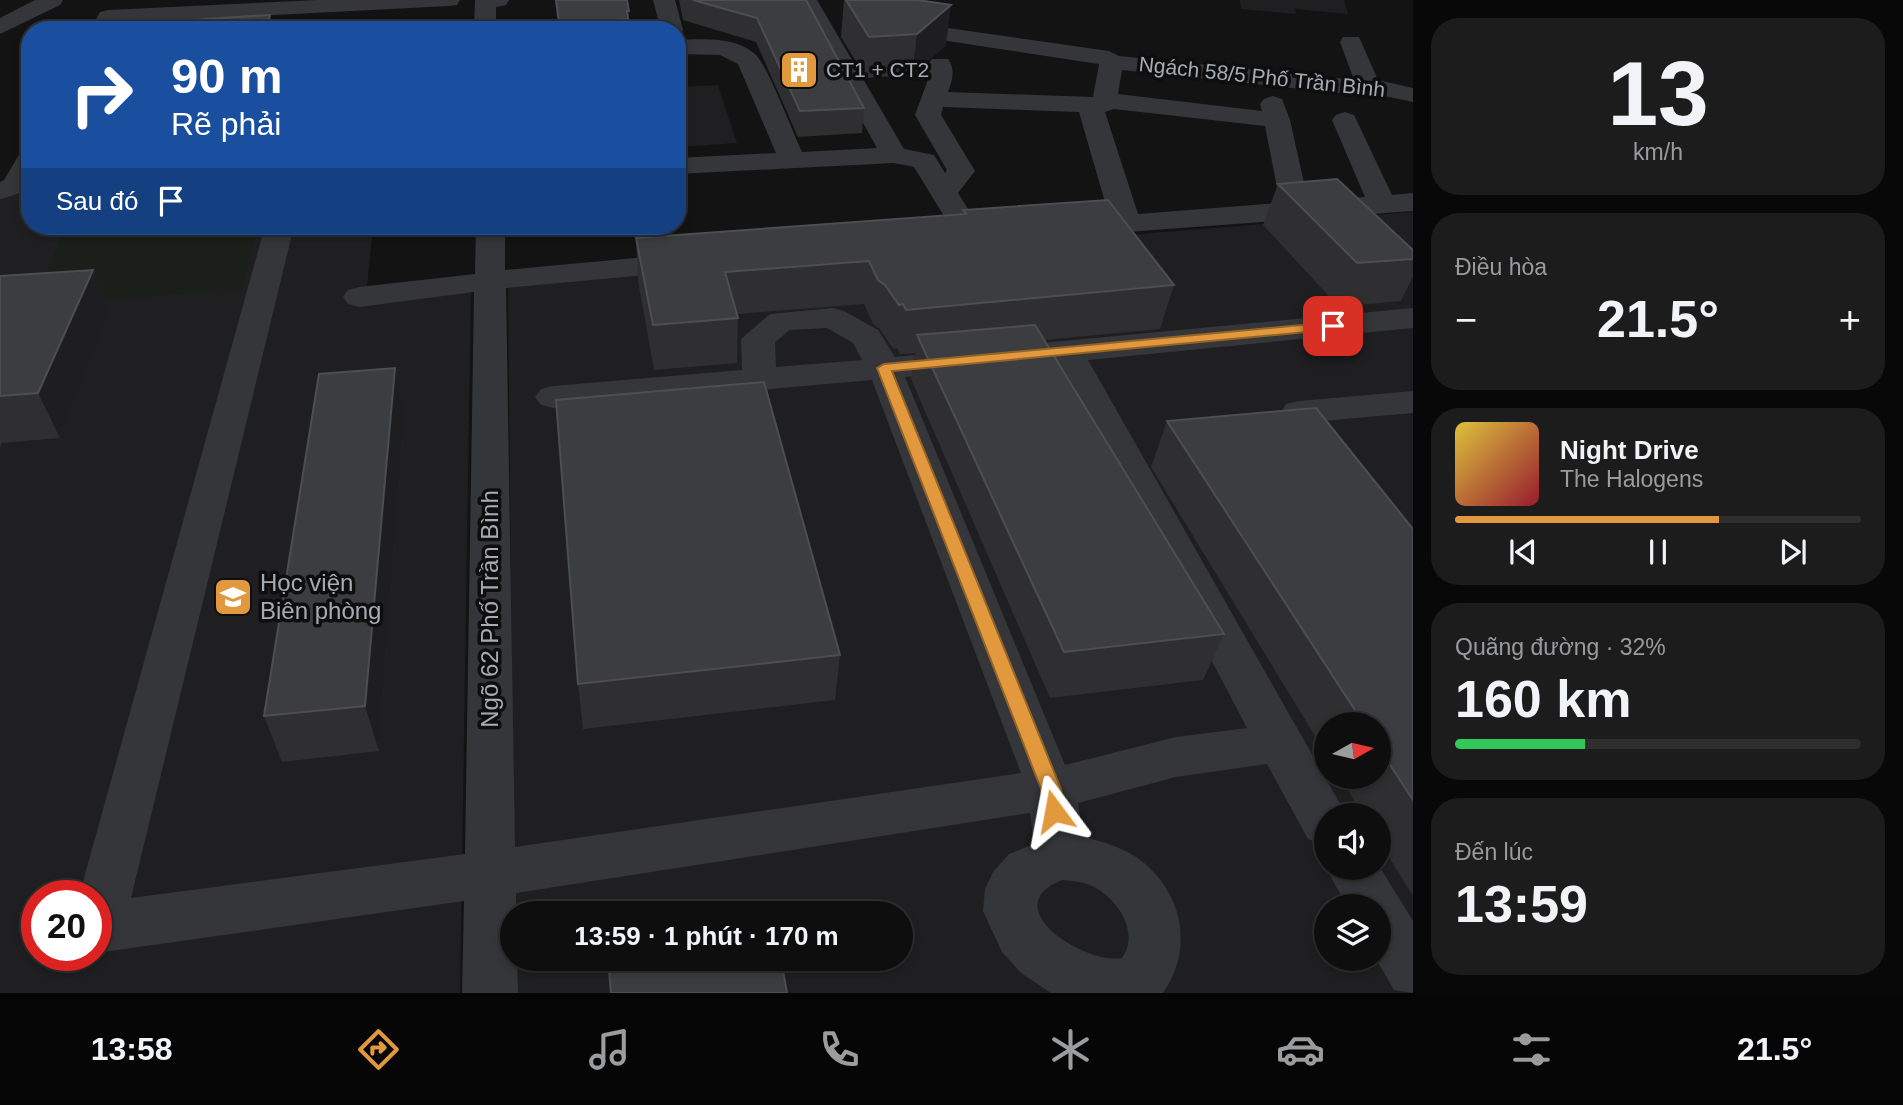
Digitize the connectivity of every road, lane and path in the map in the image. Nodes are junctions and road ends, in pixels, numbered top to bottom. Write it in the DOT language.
graph roads {
  1 [pos="52,0"];
  2 [pos="498,0"];
  3 [pos="664,0"];
  4 [pos="806,0"];
  5 [pos="878,0"];
  6 [pos="449,1"];
  7 [pos="485,1"];
  8 [pos="106,21"];
  9 [pos="485,21"];
  10 [pos="670,21"];
  11 [pos="0,27"];
  12 [pos="1351,42"];
  13 [pos="686,46"];
  14 [pos="1111,62"];
  15 [pos="940,64"];
  16 [pos="1368,85"];
  17 [pos="1413,95"];
  18 [pos="932,99"];
  19 [pos="1097,102"];
  20 [pos="1345,120"];
  21 [pos="894,155"];
  22 [pos="792,160"];
  23 [pos="686,166"];
  24 [pos="943,192"];
  25 [pos="1413,202"];
  26 [pos="1382,204"];
  27 [pos="1296,210"];
  28 [pos="1126,223"];
  29 [pos="1049,229"];
  30 [pos="277,235"];
  31 [pos="490,235"];
  32 [pos="970,236"];
  33 [pos="713,259"];
  34 [pos="490,282"];
  35 [pos="359,297"];
  36 [pos="1413,318"];
  37 [pos="1067,352"];
  38 [pos="884,368"];
  39 [pos="760,379"];
  40 [pos="554,397"];
  41 [pos="1413,402"];
  42 [pos="1298,412"];
  43 [pos="1279,743"];
  44 [pos="1051,789"];
  45 [pos="1314,803"];
  46 [pos="1060,857"];
  47 [pos="490,874"];
  48 [pos="1391,933"];
  49 [pos="1413,971"];
  50 [pos="1027,979"];
  51 [pos="1149,986"];
  52 [pos="490,993"];
  53 [pos="1088,993"];
  1 -- 11 [label="street"];
  2 -- 7 [label="street"];
  3 -- 10 [label="street"];
  4 -- 21 [label="street"];
  5 -- 14 [label="street, Ngách 58/5 Phố Trần Bình"];
  6 -- 8 [label="street"];
  7 -- 9 [label="street"];
  12 -- 16 [label="street"];
  13 -- 22 [label="street"];
  14 -- 16 [label="street, Ngách 58/5 Phố Trần Bình"];
  14 -- 19 [label="street"];
  15 -- 18 [label="street"];
  16 -- 17 [label="street, Ngách 58/5 Phố Trần Bình"];
  18 -- 19 [label="street"];
  18 -- 24 [label="street"];
  19 -- 27 [label="street"];
  19 -- 28 [label="street"];
  20 -- 26 [label="street"];
  21 -- 22 [label="street"];
  21 -- 24 [label="street"];
  22 -- 23 [label="street"];
  24 -- 32 [label="street"];
  25 -- 26 [label="street"];
  26 -- 27 [label="street"];
  27 -- 28 [label="street"];
  28 -- 29 [label="street"];
  30 -- 47 [label="street"];
  31 -- 34 [label="street, Ngõ 62 Phố Trần Bình"];
  33 -- 34 [label="street"];
  34 -- 35 [label="street"];
  34 -- 47 [label="street, Ngõ 62 Phố Trần Bình"];
  36 -- 37 [label="street"];
  37 -- 38 [label="street"];
  37 -- 43 [label="street"];
  38 -- 39 [label="street"];
  38 -- 39 [label="street"];
  38 -- 44 [label="street"];
  39 -- 40 [label="street"];
  41 -- 42 [label="street"];
  43 -- 44 [label="street"];
  43 -- 45 [label="street"];
  44 -- 46 [label="street"];
  44 -- 47 [label="street"];
  46 -- 50 [label="street"];
  46 -- 51 [label="street"];
  47 -- 52 [label="street, Ngõ 62 Phố Trần Bình"];
  48 -- 49 [label="street"];
  50 -- 53 [label="street"];
  51 -- 53 [label="street"];
}
